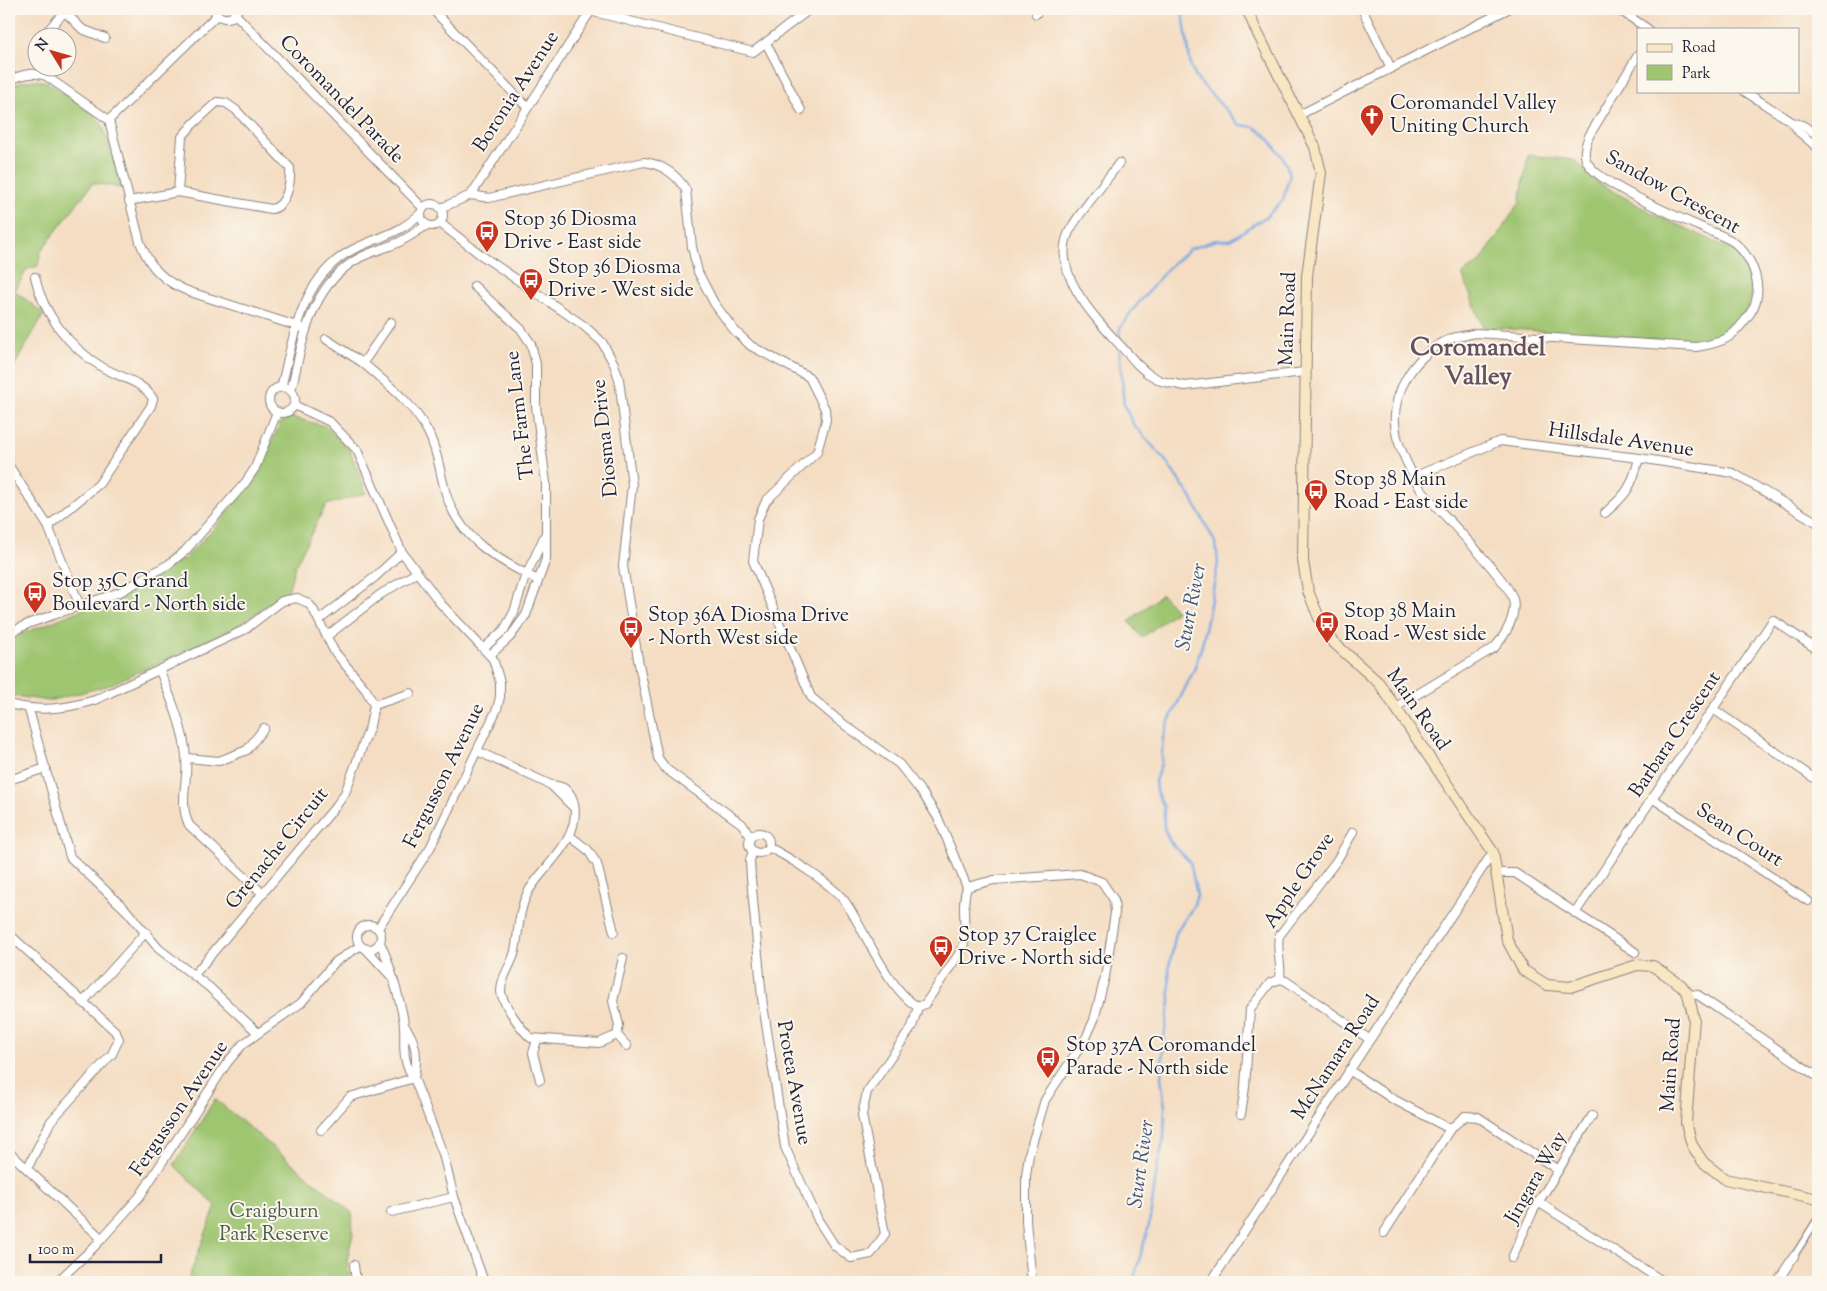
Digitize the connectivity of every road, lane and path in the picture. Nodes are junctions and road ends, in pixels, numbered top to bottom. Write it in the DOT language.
graph roads {
  1 [pos="432,9"];
  2 [pos="810,9"];
  3 [pos="1247,9"];
  4 [pos="1362,9"];
  5 [pos="1508,9"];
  6 [pos="1618,9"];
  7 [pos="66,10"];
  8 [pos="591,10"];
  9 [pos="216,12"];
  10 [pos="237,12"];
  11 [pos="50,28"];
  12 [pos="1646,28"];
  13 [pos="105,38"];
  14 [pos="766,42"];
  15 [pos="1637,57"];
  16 [pos="1390,68"];
  17 [pos="28,73"];
  18 [pos="51,78"];
  19 [pos="9,80"];
  20 [pos="1746,92"];
  21 [pos="527,107"];
  22 [pos="801,110"];
  23 [pos="1301,114"];
  24 [pos="108,120"];
  25 [pos="1792,122"];
  26 [pos="1818,135"];
  27 [pos="1818,148"];
  28 [pos="1119,163"];
  29 [pos="178,192"];
  30 [pos="471,195"];
  31 [pos="129,201"];
  32 [pos="441,208"];
  33 [pos="422,211"];
  34 [pos="440,223"];
  35 [pos="427,225"];
  36 [pos="35,277"];
  37 [pos="474,286"];
  38 [pos="391,322"];
  39 [pos="296,327"];
  40 [pos="306,330"];
  41 [pos="326,339"];
  42 [pos="363,363"];
  43 [pos="1304,372"];
  44 [pos="280,388"];
  45 [pos="291,391"];
  46 [pos="294,406"];
  47 [pos="277,412"];
  48 [pos="1639,458"];
  49 [pos="9,466"];
  50 [pos="1413,476"];
  51 [pos="1605,512"];
  52 [pos="1818,522"];
  53 [pos="48,526"];
  54 [pos="546,535"];
  55 [pos="402,552"];
  56 [pos="416,573"];
  57 [pos="527,574"];
  58 [pos="538,580"];
  59 [pos="80,606"];
  60 [pos="319,620"];
  61 [pos="9,633"];
  62 [pos="327,636"];
  63 [pos="484,648"];
  64 [pos="1818,650"];
  65 [pos="490,655"];
  66 [pos="160,671"];
  67 [pos="411,693"];
  68 [pos="9,704"];
  69 [pos="374,706"];
  70 [pos="1396,707"];
  71 [pos="1713,709"];
  72 [pos="29,710"];
  73 [pos="264,728"];
  74 [pos="476,751"];
  75 [pos="187,758"];
  76 [pos="46,768"];
  77 [pos="9,780"];
  78 [pos="1818,781"];
  79 [pos="1652,798"];
  80 [pos="1353,832"];
  81 [pos="570,836"];
  82 [pos="751,837"];
  83 [pos="768,847"];
  84 [pos="753,851"];
  85 [pos="1493,852"];
  86 [pos="1498,873"];
  87 [pos="967,887"];
  88 [pos="263,894"];
  89 [pos="1808,901"];
  90 [pos="1576,913"];
  91 [pos="378,928"];
  92 [pos="146,932"];
  93 [pos="614,932"];
  94 [pos="9,934"];
  95 [pos="380,943"];
  96 [pos="363,947"];
  97 [pos="1635,952"];
  98 [pos="623,958"];
  99 [pos="194,975"];
  100 [pos="391,976"];
  101 [pos="1280,979"];
  102 [pos="1688,994"];
  103 [pos="83,1002"];
  104 [pos="918,1007"];
  105 [pos="404,1025"];
  106 [pos="258,1033"];
  107 [pos="617,1034"];
  108 [pos="1370,1039"];
  109 [pos="537,1040"];
  110 [pos="627,1046"];
  111 [pos="1349,1070"];
  112 [pos="1818,1077"];
  113 [pos="414,1078"];
  114 [pos="540,1080"];
  115 [pos="1241,1114"];
  116 [pos="1592,1116"];
  117 [pos="1450,1129"];
  118 [pos="320,1130"];
  119 [pos="9,1152"];
  120 [pos="26,1169"];
  121 [pos="1558,1170"];
  122 [pos="454,1197"];
  123 [pos="1818,1199"];
  124 [pos="1538,1202"];
  125 [pos="391,1212"];
  126 [pos="1818,1218"];
  127 [pos="1384,1233"];
  128 [pos="102,1239"];
  129 [pos="1794,1256"];
  130 [pos="1512,1258"];
  131 [pos="354,1265"];
  132 [pos="57,1282"];
  133 [pos="356,1282"];
  134 [pos="484,1282"];
  135 [pos="1032,1282"];
  136 [pos="1211,1282"];
  137 [pos="1664,1282"];
  138 [pos="1777,1282"];
  1 -- 21 [label="street"];
  2 -- 14 [label="street"];
  3 -- 23 [label="main road, Main Road"];
  4 -- 16 [label="street"];
  5 -- 16 [label="street"];
  6 -- 12 [label="street"];
  7 -- 11 [label="street"];
  7 -- 13 [label="street"];
  8 -- 14 [label="street"];
  8 -- 21 [label="street, Boronia Avenue"];
  9 -- 10 [label="street"];
  9 -- 24 [label="street"];
  10 -- 33 [label="street, Coromandel Parade"];
  14 -- 22 [label="street"];
  15 -- 50 [label="street, Sandow Crescent"];
  16 -- 23 [label="street"];
  17 -- 19 [label="street"];
  18 -- 24 [label="street"];
  20 -- 25 [label="street"];
  21 -- 30 [label="street, Boronia Avenue"];
  23 -- 43 [label="main road, Main Road"];
  24 -- 31 [label="street"];
  25 -- 26 [label="street"];
  25 -- 27 [label="street"];
  28 -- 43 [label="street"];
  29 -- 29 [label="street"];
  29 -- 31 [label="street"];
  30 -- 32 [label="street"];
  30 -- 87 [label="street"];
  31 -- 39 [label="street"];
  32 -- 33 [label="street"];
  32 -- 34 [label="street"];
  33 -- 35 [label="street"];
  33 -- 39 [label="street"];
  34 -- 35 [label="street"];
  34 -- 82 [label="street, Diosma Drive"];
  35 -- 40 [label="street"];
  36 -- 53 [label="street"];
  37 -- 54 [label="street, The Farm Lane"];
  38 -- 42 [label="street"];
  39 -- 40 [label="street"];
  39 -- 44 [label="street"];
  40 -- 45 [label="street"];
  41 -- 42 [label="street"];
  42 -- 57 [label="street"];
  43 -- 70 [label="main road, Main Road"];
  44 -- 45 [label="street"];
  44 -- 47 [label="street"];
  45 -- 46 [label="street"];
  46 -- 47 [label="street"];
  46 -- 55 [label="street, Fergusson Avenue"];
  47 -- 59 [label="street"];
  48 -- 50 [label="street, Hillsdale Avenue"];
  48 -- 51 [label="street"];
  48 -- 52 [label="street, Hillsdale Avenue"];
  49 -- 53 [label="street"];
  50 -- 70 [label="street, Sandow Crescent"];
  53 -- 59 [label="street"];
  54 -- 57 [label="street, The Farm Lane"];
  54 -- 58 [label="street, The Farm Lane"];
  55 -- 56 [label="street, Fergusson Avenue"];
  55 -- 60 [label="street"];
  56 -- 62 [label="street"];
  56 -- 63 [label="street, Fergusson Avenue"];
  57 -- 58 [label="street"];
  57 -- 63 [label="street, The Farm Lane"];
  58 -- 65 [label="street, The Farm Lane"];
  59 -- 61 [label="street"];
  60 -- 62 [label="street"];
  60 -- 66 [label="street"];
  62 -- 69 [label="street"];
  63 -- 65 [label="street, Fergusson Avenue"];
  64 -- 71 [label="street, Barbara Crescent"];
  65 -- 74 [label="street, Fergusson Avenue"];
  66 -- 72 [label="street"];
  66 -- 75 [label="street"];
  67 -- 69 [label="street"];
  68 -- 72 [label="street"];
  69 -- 88 [label="street, Grenache Circuit"];
  70 -- 85 [label="main road, Main Road"];
  71 -- 78 [label="street"];
  71 -- 79 [label="street, Barbara Crescent"];
  72 -- 76 [label="street"];
  73 -- 75 [label="street"];
  74 -- 81 [label="street"];
  74 -- 91 [label="street, Fergusson Avenue"];
  75 -- 88 [label="street"];
  76 -- 77 [label="street"];
  76 -- 92 [label="street"];
  79 -- 89 [label="street, Sean Court"];
  79 -- 90 [label="street, Barbara Crescent"];
  80 -- 101 [label="street, Apple Grove"];
  81 -- 93 [label="street"];
  81 -- 109 [label="street"];
  82 -- 83 [label="street"];
  82 -- 84 [label="street"];
  83 -- 84 [label="street"];
  83 -- 104 [label="street"];
  84 -- 104 [label="street, Protea Avenue"];
  85 -- 86 [label="main road, Main Road"];
  85 -- 108 [label="street, McNamara Road"];
  86 -- 90 [label="street"];
  86 -- 102 [label="main road, Main Road"];
  87 -- 104 [label="street"];
  87 -- 135 [label="street"];
  88 -- 99 [label="street, Grenache Circuit"];
  90 -- 97 [label="street"];
  91 -- 95 [label="street"];
  91 -- 96 [label="street"];
  92 -- 99 [label="street"];
  92 -- 103 [label="street"];
  94 -- 103 [label="street"];
  95 -- 96 [label="street"];
  95 -- 100 [label="street"];
  96 -- 100 [label="street"];
  96 -- 106 [label="street, Fergusson Avenue"];
  98 -- 107 [label="street"];
  99 -- 106 [label="street"];
  100 -- 105 [label="street"];
  101 -- 108 [label="street"];
  101 -- 115 [label="street"];
  102 -- 112 [label="street"];
  102 -- 123 [label="main road, Main Road"];
  103 -- 120 [label="street"];
  105 -- 113 [label="street"];
  105 -- 113 [label="street"];
  106 -- 128 [label="street, Fergusson Avenue"];
  107 -- 109 [label="street"];
  107 -- 110 [label="street"];
  108 -- 111 [label="street, McNamara Road"];
  109 -- 114 [label="street"];
  111 -- 117 [label="street"];
  111 -- 136 [label="street, McNamara Road"];
  113 -- 118 [label="street"];
  113 -- 122 [label="street"];
  116 -- 121 [label="street, Jingara Way"];
  117 -- 121 [label="street"];
  117 -- 127 [label="street"];
  119 -- 120 [label="street"];
  120 -- 128 [label="street"];
  121 -- 124 [label="street, Jingara Way"];
  122 -- 125 [label="street"];
  122 -- 134 [label="street"];
  124 -- 130 [label="street, Jingara Way"];
  124 -- 137 [label="street"];
  126 -- 129 [label="street"];
  128 -- 132 [label="street, Fergusson Avenue"];
  129 -- 138 [label="street"];
  131 -- 133 [label="street"];
}
